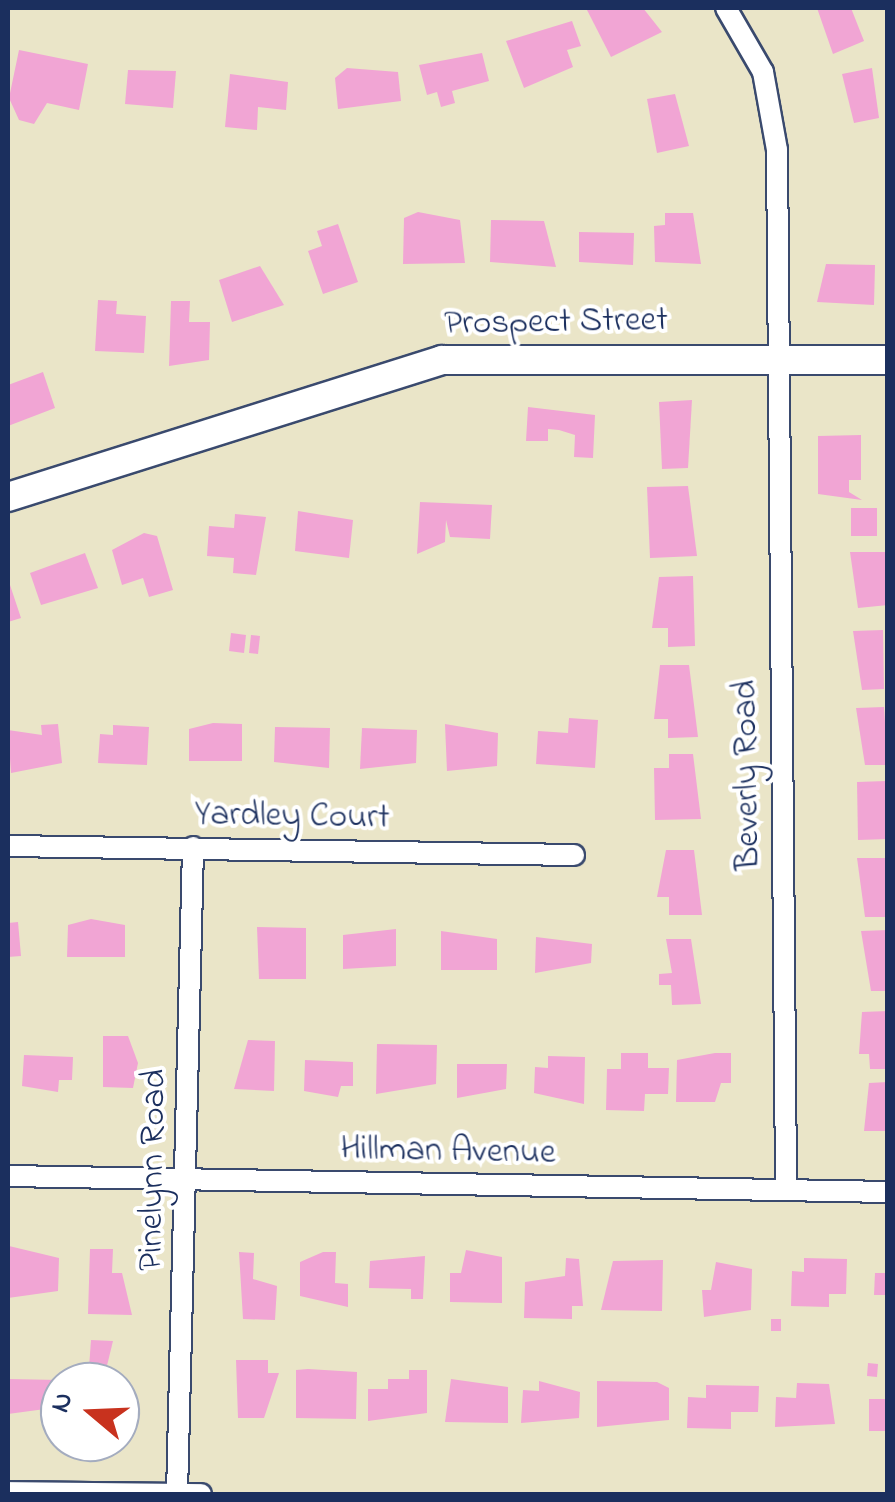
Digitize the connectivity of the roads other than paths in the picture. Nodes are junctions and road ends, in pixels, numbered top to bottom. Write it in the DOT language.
graph roads {
  1 [pos="726,8"];
  2 [pos="774,359"];
  3 [pos="888,360"];
  4 [pos="8,497"];
  5 [pos="8,846"];
  6 [pos="193,847"];
  7 [pos="574,855"];
  8 [pos="8,1176"];
  9 [pos="188,1180"];
  10 [pos="786,1190"];
  11 [pos="888,1192"];
  12 [pos="8,1492"];
  13 [pos="177,1494"];
  14 [pos="201,1494"];
  1 -- 2 [label="street, Beverly Road"];
  2 -- 3 [label="main road, Prospect Street"];
  2 -- 4 [label="main road, Prospect Street"];
  2 -- 10 [label="street, Beverly Road"];
  5 -- 6 [label="street, Yardley Court"];
  6 -- 7 [label="street, Yardley Court"];
  6 -- 9 [label="street, Pinelynn Road"];
  8 -- 9 [label="street, Hillman Avenue"];
  9 -- 10 [label="street, Hillman Avenue"];
  9 -- 13 [label="street, Pinelynn Road"];
  10 -- 11 [label="street, Hillman Avenue"];
  12 -- 13 [label="street"];
  13 -- 14 [label="street"];
}
